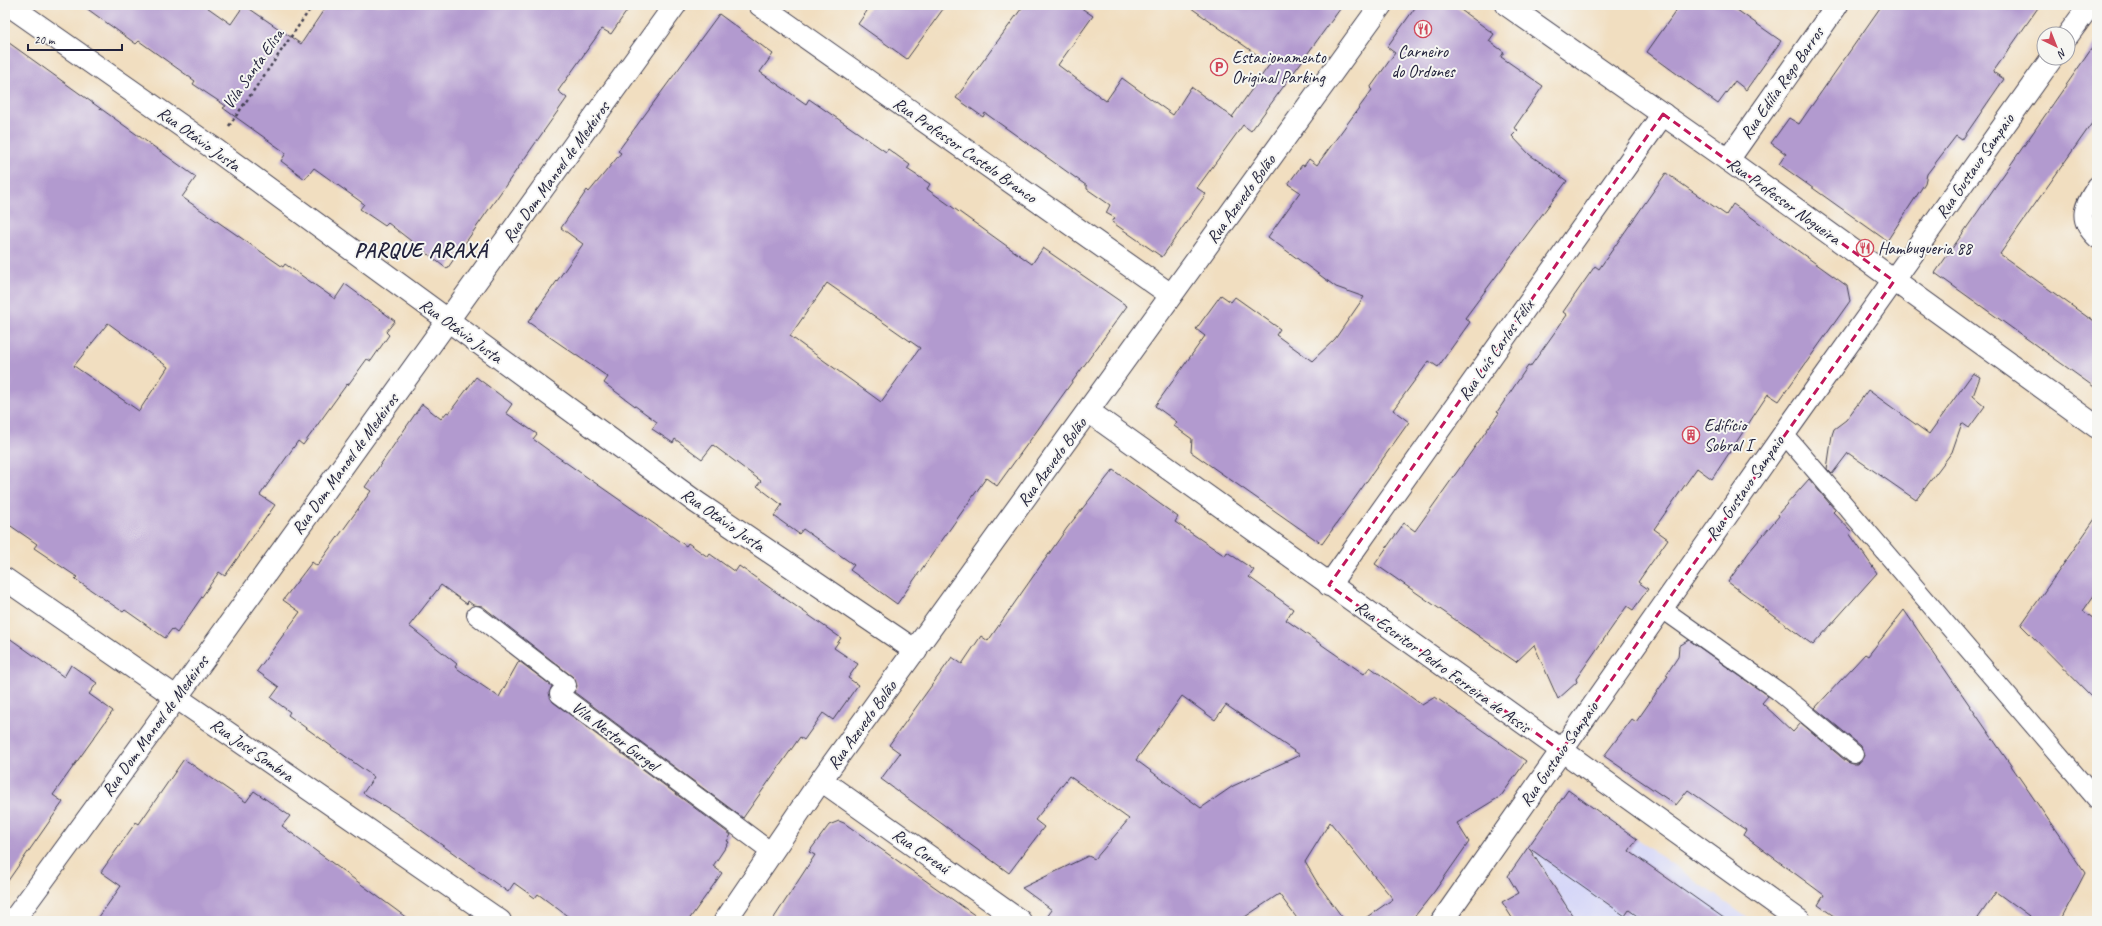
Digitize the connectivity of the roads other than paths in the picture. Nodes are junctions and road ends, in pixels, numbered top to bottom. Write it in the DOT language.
graph roads {
  1 [pos="9,5"];
  2 [pos="675,5"];
  3 [pos="760,5"];
  4 [pos="1381,5"];
  5 [pos="1507,5"];
  6 [pos="1837,5"];
  7 [pos="2090,5"];
  8 [pos="2075,26"];
  9 [pos="2046,66"];
  10 [pos="1663,114"];
  11 [pos="1728,160"];
  12 [pos="2097,186"];
  13 [pos="2097,239"];
  14 [pos="1894,281"];
  15 [pos="1171,295"];
  16 [pos="448,322"];
  17 [pos="1088,411"];
  18 [pos="2097,427"];
  19 [pos="1784,434"];
  20 [pos="5,579"];
  21 [pos="1329,585"];
  22 [pos="1661,608"];
  23 [pos="476,615"];
  24 [pos="916,651"];
  25 [pos="176,698"];
  26 [pos="1561,751"];
  27 [pos="1854,754"];
  28 [pos="822,780"];
  29 [pos="2097,800"];
  30 [pos="773,853"];
  31 [pos="13,921"];
  32 [pos="500,921"];
  33 [pos="725,921"];
  34 [pos="1020,921"];
  35 [pos="1442,921"];
  36 [pos="1800,921"];
  1 -- 16 [label="street, Rua Otávio Justa"];
  2 -- 16 [label="street, Rua Dom Manoel de Medeiros"];
  3 -- 15 [label="street, Rua Professor Castelo Branco"];
  4 -- 15 [label="street, Rua Azevedo Bolão"];
  5 -- 10 [label="street, Rua Professor Nogueira"];
  6 -- 11 [label="street, Rua Edília Rego Barros"];
  7 -- 8 [label="street"];
  9 -- 14 [label="street, Rua Gustavo Sampaio"];
  10 -- 11 [label="street, Rua Professor Nogueira"];
  10 -- 21 [label="street, Rua Luís Carlos Félix"];
  11 -- 14 [label="street, Rua Professor Nogueira"];
  12 -- 13 [label="lane"];
  14 -- 18 [label="street, Rua Professor Nogueira"];
  14 -- 19 [label="street, Rua Gustavo Sampaio"];
  15 -- 17 [label="street, Rua Azevedo Bolão"];
  16 -- 24 [label="street, Rua Otávio Justa"];
  16 -- 25 [label="street, Rua Dom Manoel de Medeiros"];
  17 -- 21 [label="street, Rua Escritor Pedro Ferreira de Assis"];
  17 -- 24 [label="street, Rua Azevedo Bolão"];
  19 -- 22 [label="street, Rua Gustavo Sampaio"];
  19 -- 29 [label="lane"];
  20 -- 25 [label="street, Rua José Sombra"];
  21 -- 26 [label="street, Rua Escritor Pedro Ferreira de Assis"];
  22 -- 26 [label="street, Rua Gustavo Sampaio"];
  22 -- 27 [label="lane"];
  23 -- 30 [label="lane, Vila Nestor Gurgel"];
  24 -- 28 [label="street, Rua Azevedo Bolão"];
  25 -- 31 [label="street, Rua Dom Manoel de Medeiros"];
  25 -- 32 [label="street, Rua José Sombra"];
  26 -- 35 [label="street, Rua Gustavo Sampaio"];
  26 -- 36 [label="street, Rua Escritor Pedro Ferreira de Assis"];
  28 -- 30 [label="street, Rua Azevedo Bolão"];
  28 -- 34 [label="street, Rua Coreaú"];
  30 -- 33 [label="street, Rua Azevedo Bolão"];
}
